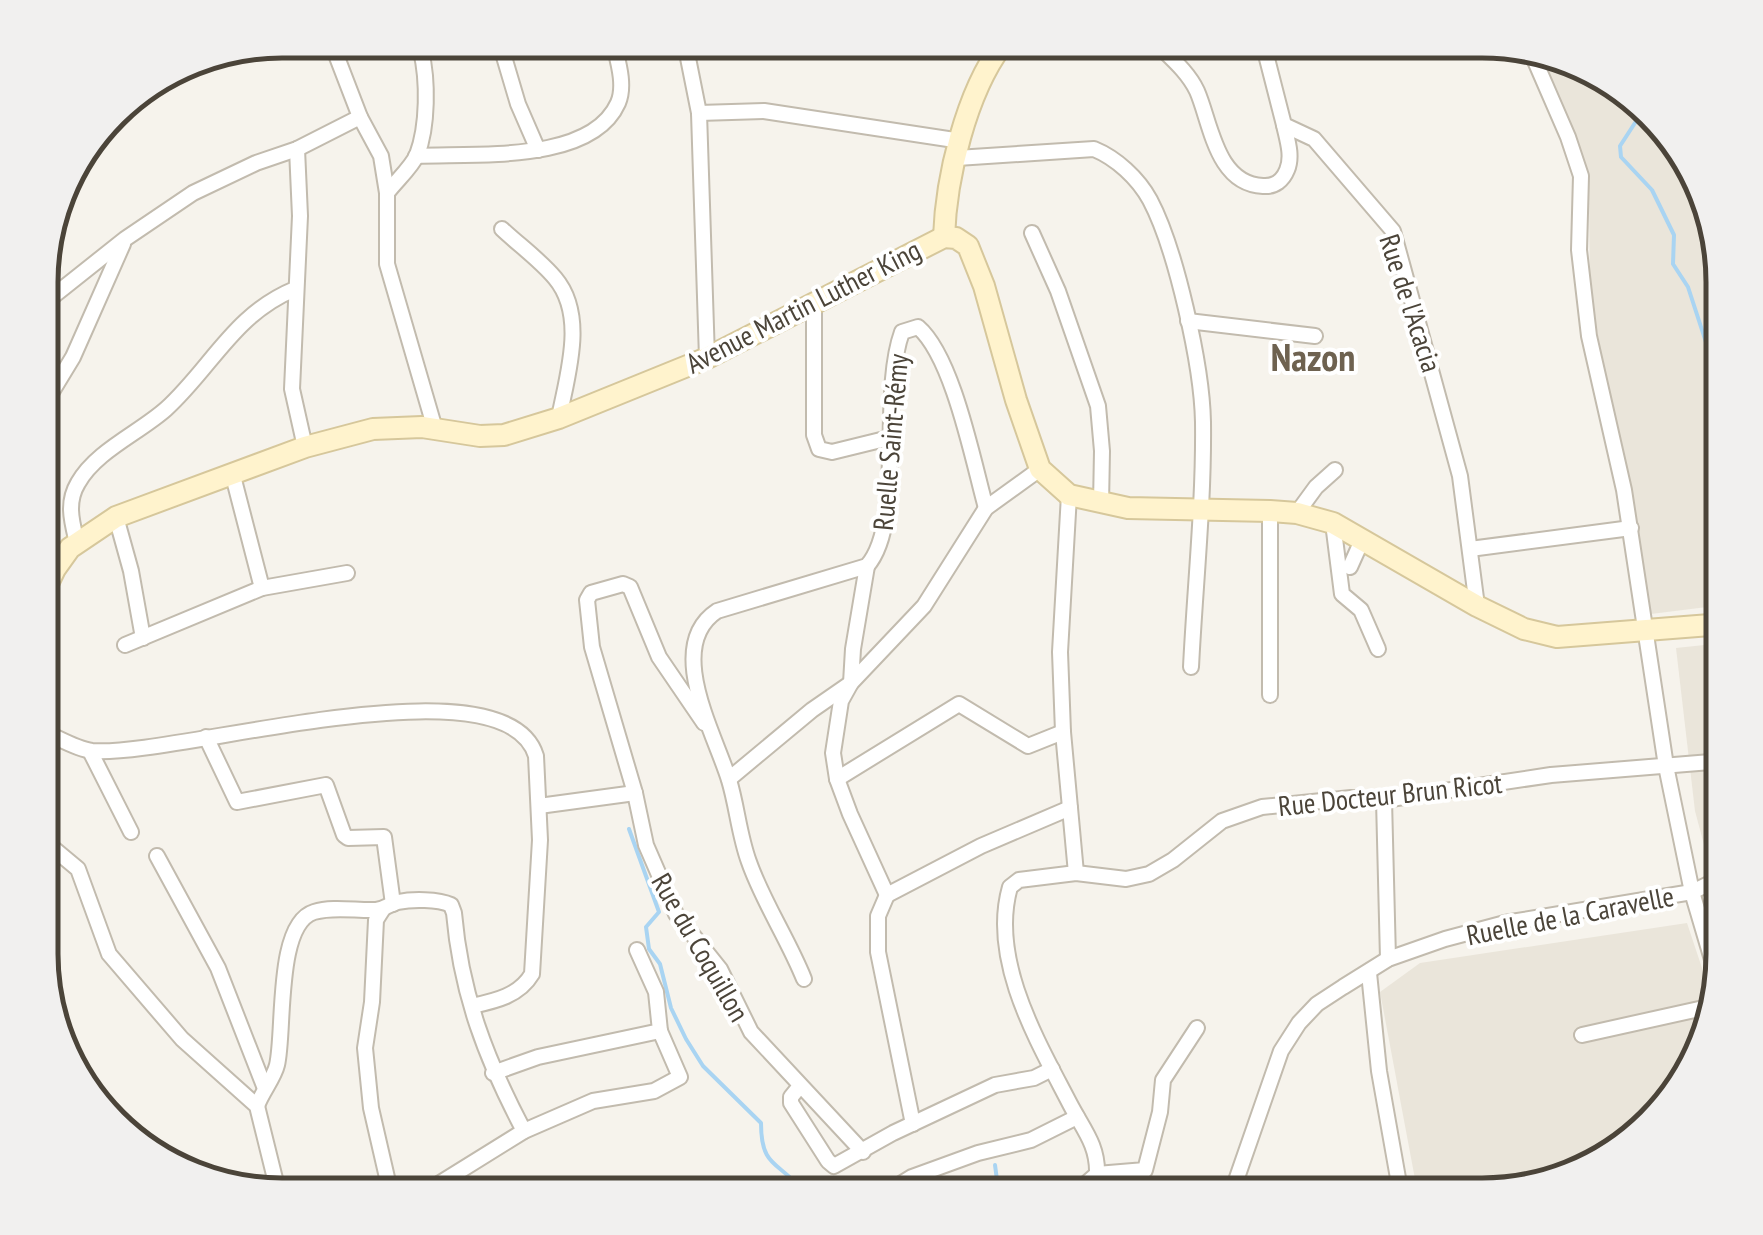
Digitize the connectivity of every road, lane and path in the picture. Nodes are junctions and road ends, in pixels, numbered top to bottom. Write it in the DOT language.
graph roads {
  1 [pos="336,58"];
  2 [pos="423,58"];
  3 [pos="504,58"];
  4 [pos="617,58"];
  5 [pos="688,58"];
  6 [pos="994,58"];
  7 [pos="1169,58"];
  8 [pos="1267,58"];
  9 [pos="1537,65"];
  10 [pos="699,113"];
  11 [pos="360,117"];
  12 [pos="1284,125"];
  13 [pos="296,149"];
  14 [pos="959,149"];
  15 [pos="538,150"];
  16 [pos="416,156"];
  17 [pos="387,193"];
  18 [pos="502,229"];
  19 [pos="1032,233"];
  20 [pos="944,236"];
  21 [pos="125,239"];
  22 [pos="295,290"];
  23 [pos="58,292"];
  24 [pos="814,306"];
  25 [pos="1188,320"];
  26 [pos="1315,336"];
  27 [pos="706,358"];
  28 [pos="58,381"];
  29 [pos="559,418"];
  30 [pos="435,428"];
  31 [pos="889,438"];
  32 [pos="305,447"];
  33 [pos="1040,469"];
  34 [pos="1335,470"];
  35 [pos="232,476"];
  36 [pos="1069,494"];
  37 [pos="1101,504"];
  38 [pos="986,508"];
  39 [pos="1199,508"];
  40 [pos="1270,511"];
  41 [pos="1297,513"];
  42 [pos="116,517"];
  43 [pos="1334,522"];
  44 [pos="1631,528"];
  45 [pos="1363,538"];
  46 [pos="77,543"];
  47 [pos="1470,549"];
  48 [pos="58,564"];
  49 [pos="867,566"];
  50 [pos="1350,567"];
  51 [pos="347,573"];
  52 [pos="262,588"];
  53 [pos="1477,606"];
  54 [pos="1705,626"];
  55 [pos="1644,631"];
  56 [pos="143,638"];
  57 [pos="125,646"];
  58 [pos="1378,650"];
  59 [pos="1191,667"];
  60 [pos="851,683"];
  61 [pos="1270,695"];
  62 [pos="1063,732"];
  63 [pos="712,734"];
  64 [pos="58,738"];
  65 [pos="206,738"];
  66 [pos="90,751"];
  67 [pos="1705,763"];
  68 [pos="1666,766"];
  69 [pos="729,779"];
  70 [pos="837,779"];
  71 [pos="635,793"];
  72 [pos="1384,800"];
  73 [pos="538,806"];
  74 [pos="1070,808"];
  75 [pos="131,832"];
  76 [pos="58,850"];
  77 [pos="157,856"];
  78 [pos="1076,874"];
  79 [pos="1705,886"];
  80 [pos="1692,892"];
  81 [pos="887,896"];
  82 [pos="388,907"];
  83 [pos="1705,936"];
  84 [pos="637,950"];
  85 [pos="1388,959"];
  86 [pos="1368,973"];
  87 [pos="804,979"];
  88 [pos="472,1006"];
  89 [pos="1698,1010"];
  90 [pos="1197,1028"];
  91 [pos="660,1031"];
  92 [pos="1582,1035"];
  93 [pos="1052,1068"];
  94 [pos="493,1073"];
  95 [pos="264,1086"];
  96 [pos="800,1086"];
  97 [pos="257,1106"];
  98 [pos="1077,1116"];
  99 [pos="913,1124"];
  100 [pos="524,1131"];
  101 [pos="863,1152"];
  102 [pos="1097,1174"];
  103 [pos="275,1177"];
  104 [pos="387,1177"];
  105 [pos="449,1177"];
  106 [pos="911,1178"];
  107 [pos="1093,1178"];
  108 [pos="1236,1178"];
  109 [pos="1397,1178"];
  1 -- 11 [label="street"];
  2 -- 16 [label="street"];
  3 -- 15 [label="street"];
  4 -- 15 [label="street"];
  5 -- 10 [label="street"];
  6 -- 14 [label="main road"];
  7 -- 12 [label="street"];
  8 -- 12 [label="street"];
  9 -- 44 [label="street"];
  10 -- 14 [label="street"];
  10 -- 27 [label="street"];
  11 -- 13 [label="street"];
  11 -- 17 [label="street"];
  12 -- 47 [label="street, Rue de l'Acacia"];
  13 -- 21 [label="street"];
  13 -- 22 [label="street"];
  14 -- 20 [label="main road"];
  14 -- 25 [label="street"];
  15 -- 16 [label="street"];
  16 -- 17 [label="street"];
  17 -- 30 [label="street"];
  18 -- 29 [label="street"];
  19 -- 37 [label="street"];
  20 -- 24 [label="main road, Avenue Martin Luther King"];
  20 -- 33 [label="main road, Avenue Martin Luther King"];
  21 -- 23 [label="street"];
  21 -- 28 [label="street"];
  22 -- 32 [label="street"];
  22 -- 46 [label="street"];
  24 -- 27 [label="main road, Avenue Martin Luther King"];
  24 -- 31 [label="street"];
  25 -- 26 [label="street"];
  25 -- 39 [label="street"];
  27 -- 29 [label="main road, Avenue Martin Luther King"];
  29 -- 30 [label="main road, Avenue Martin Luther King"];
  30 -- 32 [label="main road, Avenue Martin Luther King"];
  31 -- 38 [label="street, Ruelle Saint-Rémy"];
  31 -- 49 [label="street, Ruelle Saint-Rémy"];
  32 -- 35 [label="main road, Avenue Martin Luther King"];
  33 -- 36 [label="main road"];
  33 -- 38 [label="street"];
  34 -- 41 [label="street"];
  35 -- 42 [label="main road, Avenue Martin Luther King"];
  35 -- 52 [label="street"];
  36 -- 37 [label="main road"];
  36 -- 62 [label="street"];
  37 -- 39 [label="main road"];
  38 -- 60 [label="street"];
  39 -- 40 [label="main road"];
  39 -- 59 [label="street"];
  40 -- 41 [label="main road"];
  40 -- 61 [label="street"];
  41 -- 43 [label="main road"];
  42 -- 46 [label="main road, Avenue Martin Luther King"];
  42 -- 56 [label="street"];
  43 -- 45 [label="main road"];
  43 -- 58 [label="street"];
  44 -- 47 [label="street"];
  44 -- 55 [label="street"];
  45 -- 50 [label="street"];
  45 -- 53 [label="main road"];
  46 -- 48 [label="main road, Avenue Martin Luther King"];
  47 -- 53 [label="street, Rue de l'Acacia"];
  49 -- 60 [label="street"];
  49 -- 63 [label="street, Ruelle Saint-Rémy"];
  51 -- 52 [label="street"];
  52 -- 56 [label="street"];
  53 -- 55 [label="main road"];
  54 -- 55 [label="main road"];
  55 -- 68 [label="street"];
  56 -- 57 [label="street"];
  60 -- 69 [label="street"];
  60 -- 70 [label="street"];
  62 -- 70 [label="street"];
  62 -- 74 [label="street"];
  63 -- 69 [label="street, Ruelle Saint-Rémy"];
  63 -- 71 [label="street, Rue du Coquillon"];
  64 -- 66 [label="street"];
  65 -- 66 [label="street"];
  65 -- 73 [label="street"];
  65 -- 82 [label="street"];
  66 -- 75 [label="street"];
  67 -- 68 [label="street, Rue Docteur Brun Ricot"];
  68 -- 72 [label="street, Rue Docteur Brun Ricot"];
  68 -- 80 [label="street"];
  69 -- 87 [label="street, Ruelle Saint-Rémy"];
  70 -- 81 [label="street"];
  71 -- 73 [label="street"];
  71 -- 96 [label="street, Rue du Coquillon"];
  72 -- 78 [label="street, Rue Docteur Brun Ricot"];
  72 -- 85 [label="street"];
  73 -- 88 [label="street"];
  74 -- 78 [label="street"];
  74 -- 81 [label="street"];
  76 -- 97 [label="street"];
  77 -- 95 [label="street"];
  78 -- 93 [label="street, Rue Docteur Brun Ricot"];
  79 -- 80 [label="street"];
  80 -- 83 [label="street"];
  80 -- 85 [label="street, Ruelle de la Caravelle"];
  81 -- 99 [label="street"];
  82 -- 88 [label="street"];
  82 -- 95 [label="street"];
  82 -- 104 [label="street"];
  84 -- 91 [label="street"];
  85 -- 86 [label="street, Ruelle de la Caravelle"];
  86 -- 108 [label="street, Ruelle de la Caravelle"];
  86 -- 109 [label="street"];
  88 -- 94 [label="street"];
  89 -- 92 [label="street"];
  90 -- 102 [label="street"];
  91 -- 94 [label="street"];
  91 -- 100 [label="street"];
  93 -- 98 [label="street, Rue Docteur Brun Ricot"];
  93 -- 99 [label="street"];
  94 -- 100 [label="street"];
  95 -- 97 [label="street"];
  96 -- 101 [label="street, Rue du Coquillon"];
  96 -- 101 [label="street"];
  97 -- 103 [label="street"];
  98 -- 102 [label="street, Rue Docteur Brun Ricot"];
  98 -- 106 [label="street"];
  99 -- 101 [label="street"];
  100 -- 105 [label="street"];
  102 -- 107 [label="street"];
}
